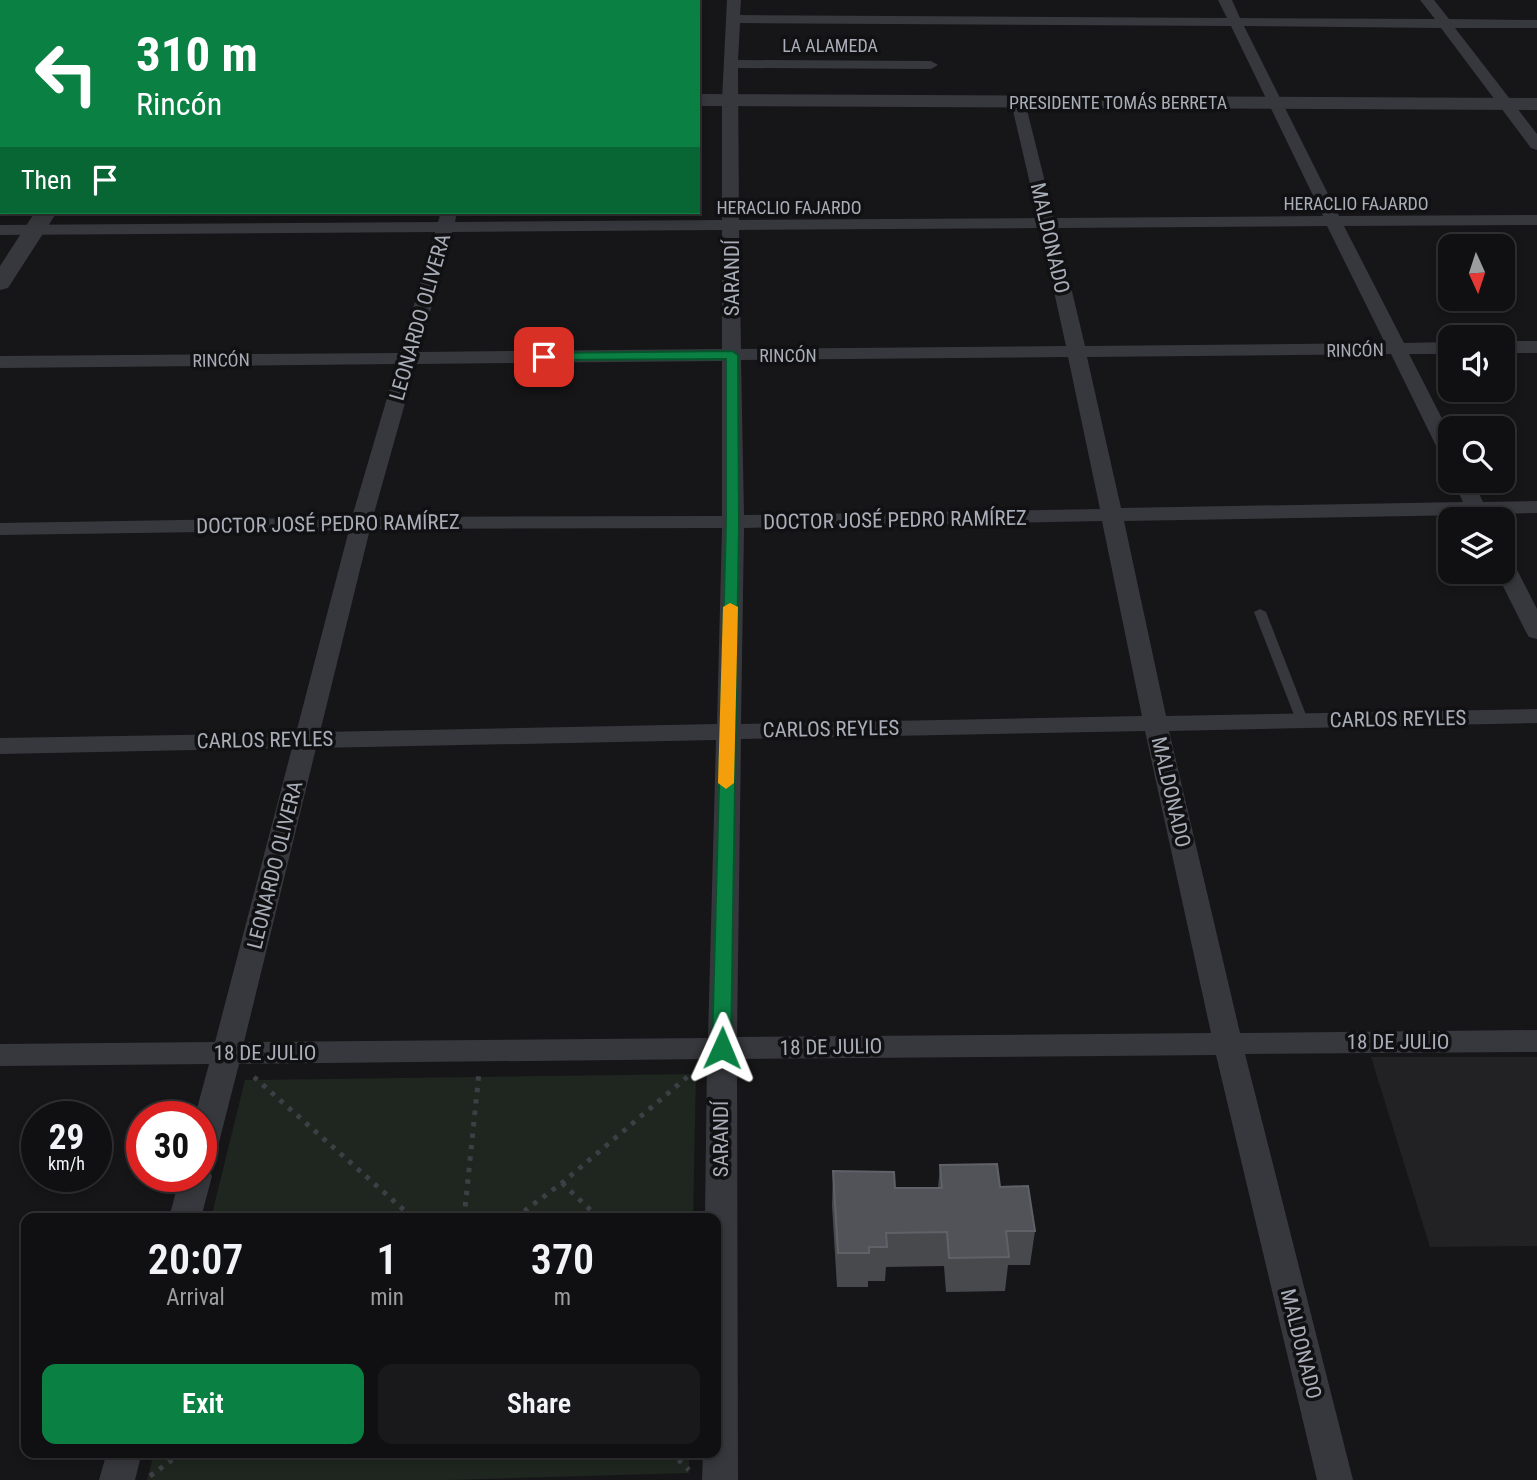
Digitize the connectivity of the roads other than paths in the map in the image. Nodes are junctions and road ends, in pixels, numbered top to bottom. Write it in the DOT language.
graph roads {
  1 [pos="734,0"];
  2 [pos="1225,0"];
  3 [pos="1427,0"];
  4 [pos="734,19"];
  5 [pos="1237,22"];
  6 [pos="1445,23"];
  7 [pos="1537,24"];
  8 [pos="730,64"];
  9 [pos="930,65"];
  10 [pos="700,100"];
  11 [pos="729,100"];
  12 [pos="1018,102"];
  13 [pos="1274,103"];
  14 [pos="1506,104"];
  15 [pos="1537,104"];
  16 [pos="1537,145"];
  17 [pos="447,220"];
  18 [pos="1537,220"];
  19 [pos="40,221"];
  20 [pos="1334,222"];
  21 [pos="1049,225"];
  22 [pos="731,226"];
  23 [pos="7,229"];
  24 [pos="0,283"];
  25 [pos="1515,347"];
  26 [pos="1537,347"];
  27 [pos="1438,348"];
  28 [pos="1399,349"];
  29 [pos="1075,353"];
  30 [pos="732,355"];
  31 [pos="409,358"];
  32 [pos="0,362"];
  33 [pos="1438,429"];
  34 [pos="1537,507"];
  35 [pos="1515,510"];
  36 [pos="1438,514"];
  37 [pos="1111,516"];
  38 [pos="733,522"];
  39 [pos="361,523"];
  40 [pos="0,529"];
  41 [pos="1513,584"];
  42 [pos="1260,612"];
  43 [pos="1537,632"];
  44 [pos="1537,716"];
  45 [pos="1301,720"];
  46 [pos="1155,722"];
  47 [pos="727,731"];
  48 [pos="308,739"];
  49 [pos="0,746"];
  50 [pos="1537,1041"];
  51 [pos="1227,1043"];
  52 [pos="722,1048"];
  53 [pos="227,1054"];
  54 [pos="0,1055"];
  55 [pos="215,1101"];
  56 [pos="192,1192"];
  57 [pos="186,1213"];
  58 [pos="721,1264"];
  59 [pos="123,1458"];
  60 [pos="720,1458"];
  61 [pos="117,1480"];
  62 [pos="720,1480"];
  63 [pos="1335,1480"];
  1 -- 4 [label="street, SARANDÍ"];
  2 -- 5 [label="street"];
  3 -- 6 [label="street"];
  4 -- 5 [label="street"];
  4 -- 8 [label="street, SARANDÍ"];
  5 -- 6 [label="street"];
  5 -- 13 [label="street"];
  6 -- 7 [label="street"];
  6 -- 14 [label="street"];
  8 -- 9 [label="street, LA ALAMEDA"];
  8 -- 11 [label="street, SARANDÍ"];
  10 -- 11 [label="street, PRESIDENTE TOMÁS BERRETA"];
  11 -- 12 [label="street, PRESIDENTE TOMÁS BERRETA"];
  11 -- 22 [label="street, SARANDÍ"];
  12 -- 13 [label="street, PRESIDENTE TOMÁS BERRETA"];
  12 -- 21 [label="street, MALDONADO"];
  13 -- 14 [label="street, PRESIDENTE TOMÁS BERRETA"];
  13 -- 20 [label="street"];
  14 -- 15 [label="street, PRESIDENTE TOMÁS BERRETA"];
  14 -- 16 [label="street"];
  17 -- 19 [label="street, HERACLIO FAJARDO"];
  17 -- 22 [label="street, HERACLIO FAJARDO"];
  17 -- 31 [label="street, LEONARDO OLIVERA"];
  18 -- 20 [label="street, HERACLIO FAJARDO"];
  19 -- 23 [label="street, HERACLIO FAJARDO"];
  19 -- 24 [label="street"];
  20 -- 21 [label="street, HERACLIO FAJARDO"];
  20 -- 28 [label="street"];
  21 -- 22 [label="street, HERACLIO FAJARDO"];
  21 -- 29 [label="street, MALDONADO"];
  22 -- 30 [label="street, SARANDÍ"];
  25 -- 26 [label="street"];
  27 -- 28 [label="street, RINCÓN"];
  28 -- 29 [label="street, RINCÓN"];
  28 -- 33 [label="street"];
  29 -- 30 [label="street, RINCÓN"];
  29 -- 37 [label="street, MALDONADO"];
  30 -- 31 [label="street, RINCÓN"];
  30 -- 38 [label="street, SARANDÍ"];
  31 -- 32 [label="street, RINCÓN"];
  31 -- 39 [label="street, LEONARDO OLIVERA"];
  34 -- 35 [label="street, DOCTOR JOSÉ PEDRO RAMÍREZ"];
  36 -- 37 [label="street, DOCTOR JOSÉ PEDRO RAMÍREZ"];
  37 -- 38 [label="street, DOCTOR JOSÉ PEDRO RAMÍREZ"];
  37 -- 46 [label="street, MALDONADO"];
  38 -- 39 [label="street, DOCTOR JOSÉ PEDRO RAMÍREZ"];
  38 -- 47 [label="street, SARANDÍ"];
  39 -- 40 [label="street, DOCTOR JOSÉ PEDRO RAMÍREZ"];
  39 -- 48 [label="street, LEONARDO OLIVERA"];
  41 -- 43 [label="street"];
  42 -- 45 [label="lane"];
  44 -- 45 [label="street, CARLOS REYLES"];
  45 -- 46 [label="street, CARLOS REYLES"];
  46 -- 47 [label="street, CARLOS REYLES"];
  46 -- 51 [label="street, MALDONADO"];
  47 -- 48 [label="street, CARLOS REYLES"];
  47 -- 52 [label="street, SARANDÍ"];
  48 -- 49 [label="street, CARLOS REYLES"];
  48 -- 53 [label="street, LEONARDO OLIVERA"];
  50 -- 51 [label="street, 18 DE JULIO"];
  51 -- 52 [label="street, 18 DE JULIO"];
  51 -- 63 [label="street, MALDONADO"];
  52 -- 53 [label="street, 18 DE JULIO"];
  52 -- 58 [label="street, SARANDÍ"];
  53 -- 54 [label="street, 18 DE JULIO"];
  53 -- 55 [label="street, LEONARDO OLIVERA"];
  56 -- 57 [label="street"];
  59 -- 61 [label="street"];
  60 -- 62 [label="street, SARANDÍ"];
}
